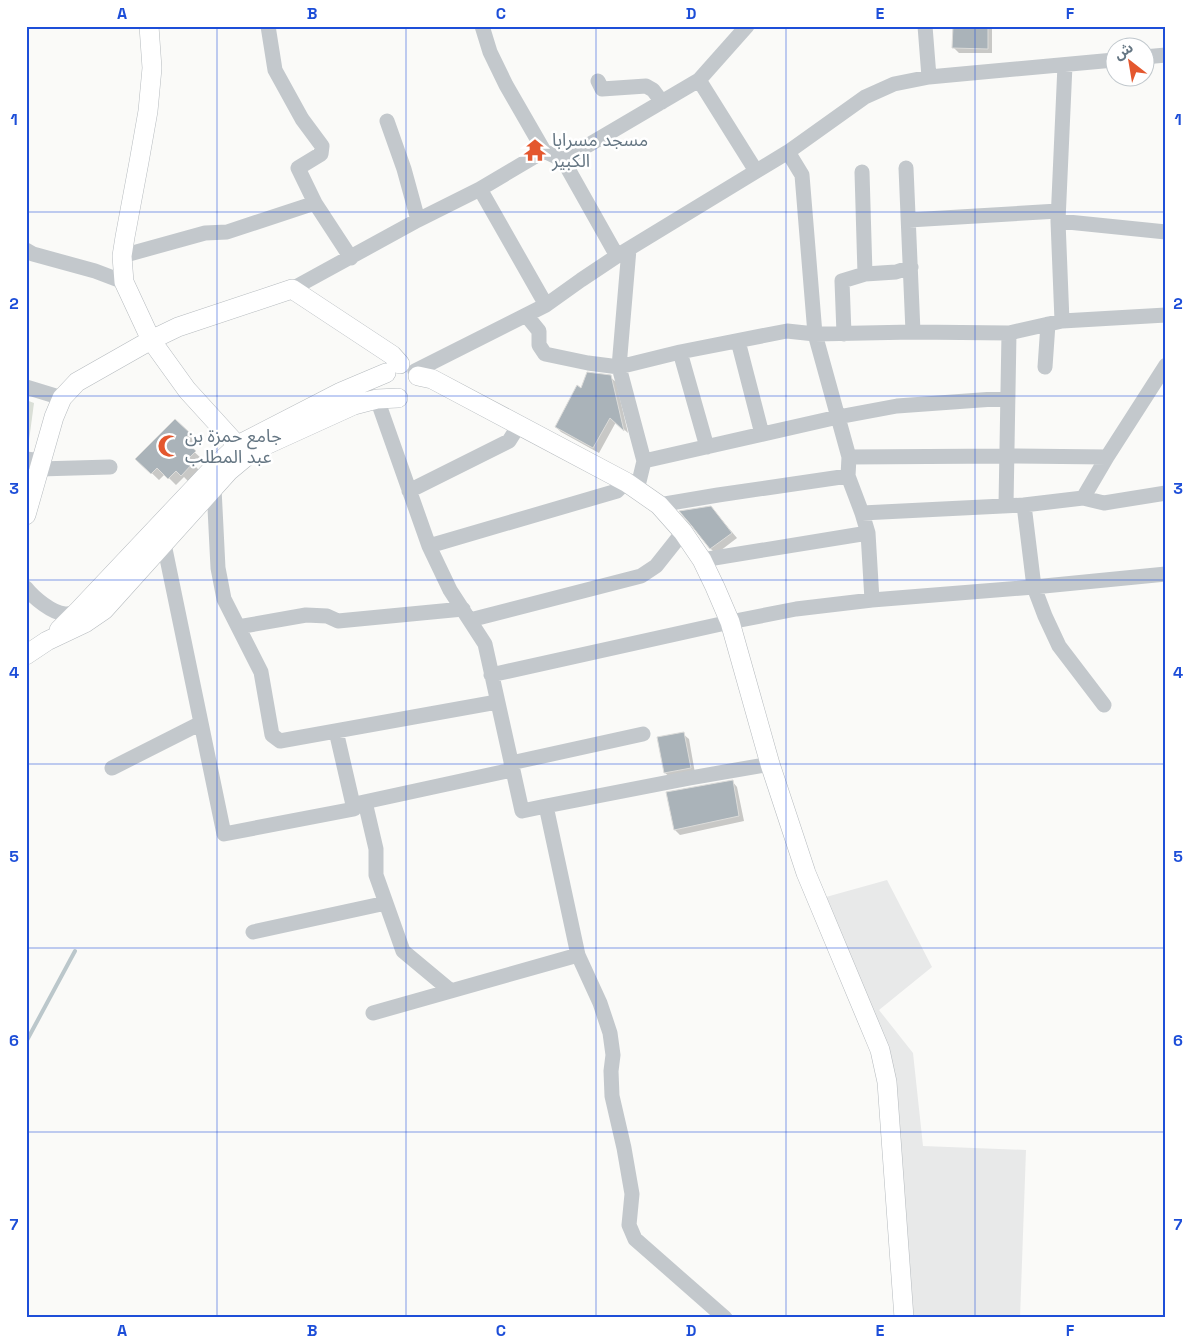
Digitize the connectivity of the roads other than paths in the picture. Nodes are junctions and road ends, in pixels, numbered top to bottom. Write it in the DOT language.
graph roads {
  1 [pos="149,26"];
  2 [pos="268,26"];
  3 [pos="482,26"];
  4 [pos="747,26"];
  5 [pos="925,26"];
  6 [pos="1104,61"];
  7 [pos="1065,65"];
  8 [pos="929,77"];
  9 [pos="699,80"];
  10 [pos="598,81"];
  11 [pos="662,102"];
  12 [pos="387,121"];
  13 [pos="544,151"];
  14 [pos="788,152"];
  15 [pos="563,160"];
  16 [pos="906,168"];
  17 [pos="756,171"];
  18 [pos="862,172"];
  19 [pos="480,189"];
  20 [pos="315,203"];
  21 [pos="1058,216"];
  22 [pos="418,220"];
  23 [pos="909,220"];
  24 [pos="1166,232"];
  25 [pos="26,250"];
  26 [pos="623,253"];
  27 [pos="122,256"];
  28 [pos="351,258"];
  29 [pos="910,268"];
  30 [pos="865,274"];
  31 [pos="124,282"];
  32 [pos="292,289"];
  33 [pos="546,305"];
  34 [pos="526,315"];
  35 [pos="1166,315"];
  36 [pos="1055,323"];
  37 [pos="914,332"];
  38 [pos="1009,333"];
  39 [pos="815,334"];
  40 [pos="844,334"];
  41 [pos="150,340"];
  42 [pos="738,341"];
  43 [pos="680,352"];
  44 [pos="1166,365"];
  45 [pos="620,366"];
  46 [pos="1045,367"];
  47 [pos="405,371"];
  48 [pos="26,388"];
  49 [pos="62,398"];
  50 [pos="398,398"];
  51 [pos="1008,398"];
  52 [pos="377,399"];
  53 [pos="838,417"];
  54 [pos="519,425"];
  55 [pos="762,434"];
  56 [pos="707,447"];
  57 [pos="242,450"];
  58 [pos="1007,456"];
  59 [pos="1107,456"];
  60 [pos="849,457"];
  61 [pos="644,461"];
  62 [pos="36,463"];
  63 [pos="110,467"];
  64 [pos="848,476"];
  65 [pos="631,486"];
  66 [pos="214,488"];
  67 [pos="409,491"];
  68 [pos="1166,493"];
  69 [pos="1084,498"];
  70 [pos="659,505"];
  71 [pos="1006,505"];
  72 [pos="1024,505"];
  73 [pos="27,511"];
  74 [pos="862,513"];
  75 [pos="684,532"];
  76 [pos="868,533"];
  77 [pos="164,544"];
  78 [pos="429,546"];
  79 [pos="702,560"];
  80 [pos="1166,574"];
  81 [pos="1034,587"];
  82 [pos="26,588"];
  83 [pos="872,600"];
  84 [pos="77,612"];
  85 [pos="467,615"];
  86 [pos="730,622"];
  87 [pos="238,627"];
  88 [pos="47,641"];
  89 [pos="26,655"];
  90 [pos="491,675"];
  91 [pos="497,702"];
  92 [pos="1104,705"];
  93 [pos="201,723"];
  94 [pos="336,731"];
  95 [pos="643,734"];
  96 [pos="770,764"];
  97 [pos="512,766"];
  98 [pos="112,768"];
  99 [pos="359,803"];
  100 [pos="546,806"];
  101 [pos="386,903"];
  102 [pos="253,932"];
  103 [pos="578,955"];
  104 [pos="451,991"];
  105 [pos="373,1013"];
  106 [pos="725,1318"];
  107 [pos="904,1318"];
  1 -- 27 [label="main road"];
  2 -- 20 [label="street"];
  3 -- 13 [label="street"];
  4 -- 9 [label="street"];
  5 -- 8 [label="street"];
  6 -- 7 [label="street"];
  7 -- 8 [label="street"];
  7 -- 21 [label="street"];
  8 -- 14 [label="street"];
  9 -- 11 [label="street"];
  9 -- 17 [label="street"];
  10 -- 11 [label="street"];
  11 -- 15 [label="street"];
  12 -- 22 [label="street"];
  13 -- 15 [label="street"];
  13 -- 19 [label="street"];
  14 -- 17 [label="street"];
  14 -- 39 [label="street"];
  15 -- 26 [label="street"];
  16 -- 23 [label="street"];
  17 -- 26 [label="street"];
  18 -- 30 [label="street"];
  19 -- 22 [label="street"];
  19 -- 33 [label="street"];
  20 -- 27 [label="street"];
  20 -- 28 [label="street"];
  21 -- 23 [label="street"];
  21 -- 24 [label="street"];
  21 -- 36 [label="street"];
  22 -- 28 [label="street"];
  23 -- 29 [label="street"];
  25 -- 31 [label="street"];
  26 -- 33 [label="street"];
  26 -- 45 [label="street"];
  27 -- 31 [label="main road"];
  28 -- 32 [label="street"];
  29 -- 30 [label="street"];
  29 -- 37 [label="street"];
  30 -- 40 [label="street"];
  31 -- 41 [label="main road"];
  32 -- 41 [label="main road"];
  32 -- 47 [label="main road"];
  33 -- 34 [label="street"];
  34 -- 45 [label="street"];
  34 -- 47 [label="street"];
  35 -- 36 [label="street"];
  36 -- 38 [label="street"];
  36 -- 46 [label="street"];
  37 -- 38 [label="street"];
  37 -- 40 [label="street"];
  38 -- 51 [label="street"];
  39 -- 40 [label="street"];
  39 -- 42 [label="street"];
  39 -- 53 [label="street"];
  41 -- 49 [label="main road"];
  41 -- 57 [label="main road"];
  42 -- 43 [label="street"];
  42 -- 55 [label="street"];
  43 -- 45 [label="street"];
  43 -- 56 [label="street"];
  44 -- 59 [label="street"];
  45 -- 61 [label="street"];
  47 -- 50 [label="main road"];
  47 -- 50 [label="main road"];
  47 -- 54 [label="main road"];
  47 -- 57 [label="main road"];
  48 -- 49 [label="street"];
  49 -- 62 [label="main road"];
  50 -- 52 [label="main road"];
  51 -- 53 [label="street"];
  51 -- 58 [label="street"];
  52 -- 57 [label="main road"];
  52 -- 67 [label="street"];
  53 -- 55 [label="street"];
  53 -- 60 [label="street"];
  54 -- 65 [label="main road"];
  54 -- 67 [label="street"];
  55 -- 56 [label="street"];
  56 -- 61 [label="street"];
  57 -- 66 [label="main road"];
  57 -- 84 [label="main road"];
  58 -- 59 [label="street"];
  58 -- 60 [label="street"];
  58 -- 71 [label="street"];
  59 -- 69 [label="street"];
  60 -- 64 [label="street"];
  61 -- 65 [label="street"];
  62 -- 63 [label="street"];
  62 -- 73 [label="main road"];
  64 -- 70 [label="street"];
  64 -- 74 [label="street"];
  65 -- 70 [label="main road"];
  65 -- 78 [label="street"];
  66 -- 77 [label="main road"];
  66 -- 87 [label="street"];
  67 -- 78 [label="street"];
  68 -- 69 [label="street"];
  69 -- 72 [label="street"];
  70 -- 75 [label="main road"];
  71 -- 72 [label="street"];
  71 -- 74 [label="street"];
  72 -- 81 [label="street"];
  74 -- 76 [label="street"];
  75 -- 79 [label="main road"];
  75 -- 85 [label="street"];
  76 -- 79 [label="street"];
  76 -- 83 [label="street"];
  77 -- 88 [label="main road"];
  77 -- 93 [label="street"];
  78 -- 85 [label="street"];
  79 -- 86 [label="main road"];
  80 -- 81 [label="street"];
  81 -- 83 [label="street"];
  81 -- 92 [label="street"];
  82 -- 84 [label="street"];
  83 -- 86 [label="street"];
  84 -- 88 [label="main road"];
  85 -- 87 [label="street"];
  85 -- 90 [label="street"];
  86 -- 90 [label="street"];
  86 -- 96 [label="main road"];
  87 -- 94 [label="street"];
  88 -- 89 [label="main road"];
  90 -- 91 [label="street"];
  91 -- 94 [label="street"];
  91 -- 97 [label="street"];
  93 -- 98 [label="street"];
  93 -- 99 [label="street"];
  94 -- 99 [label="street"];
  95 -- 97 [label="street"];
  96 -- 100 [label="street"];
  96 -- 107 [label="main road"];
  97 -- 99 [label="street"];
  97 -- 100 [label="street"];
  99 -- 101 [label="street"];
  100 -- 103 [label="street"];
  101 -- 102 [label="street"];
  101 -- 104 [label="street"];
  103 -- 104 [label="street"];
  103 -- 106 [label="street"];
  104 -- 105 [label="street"];
}
